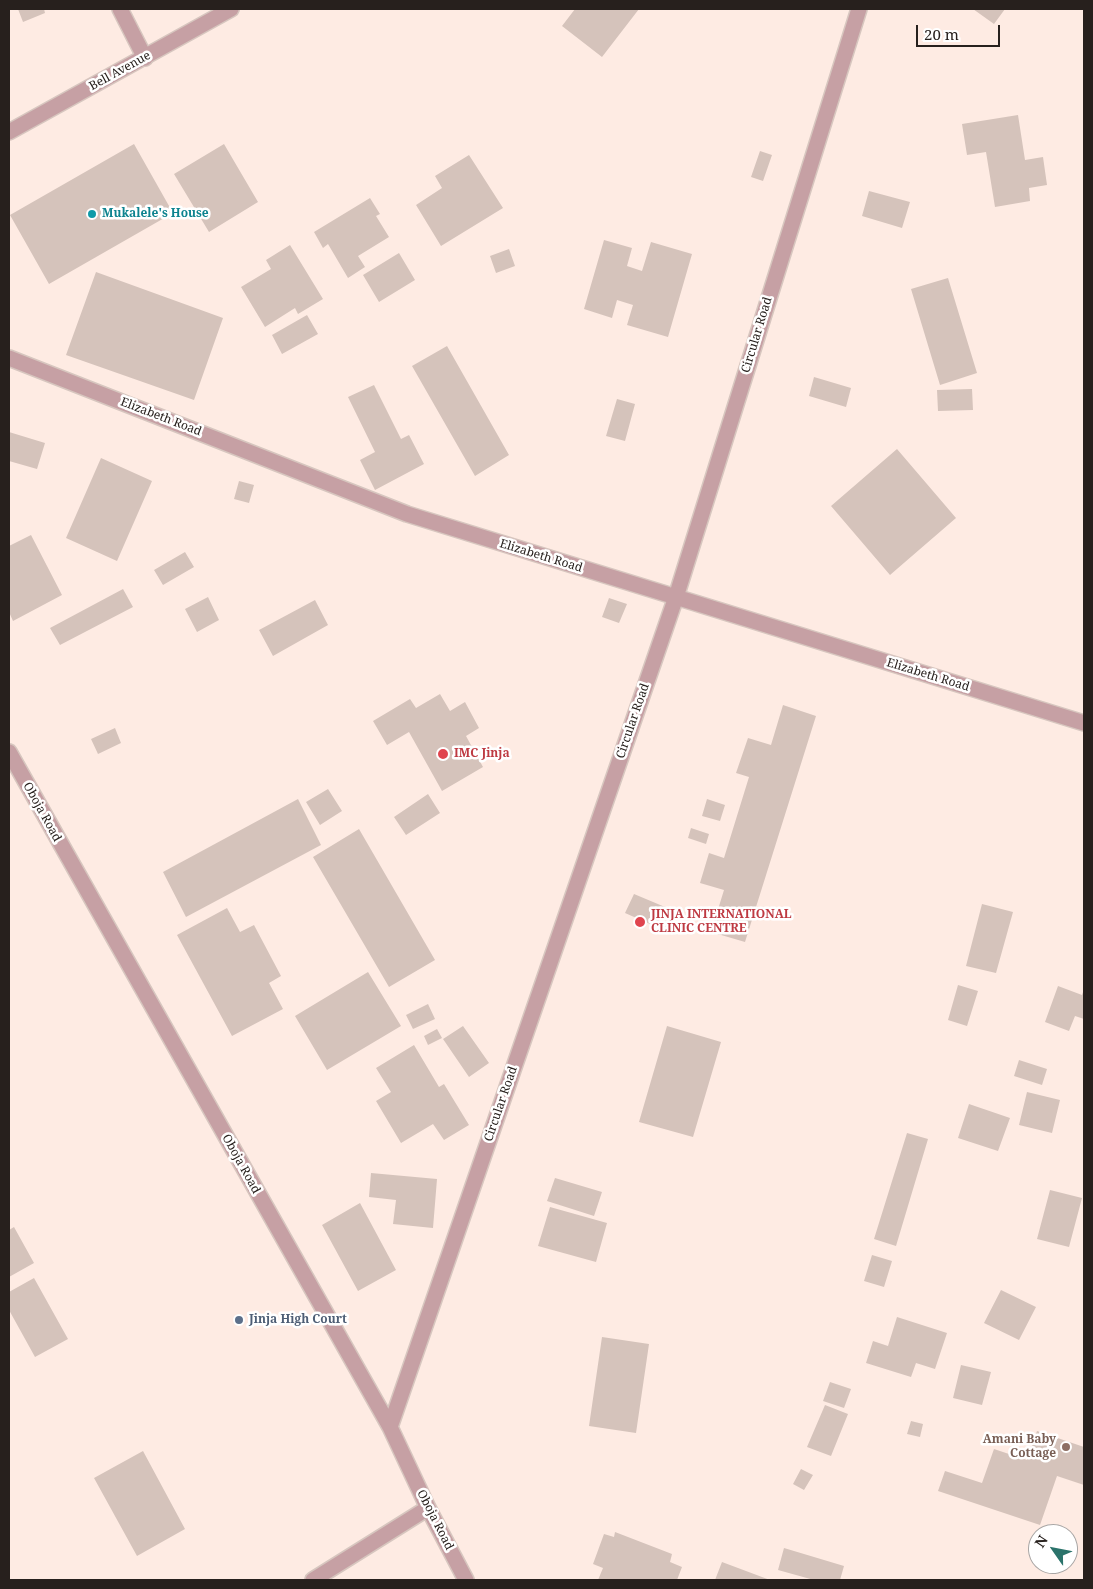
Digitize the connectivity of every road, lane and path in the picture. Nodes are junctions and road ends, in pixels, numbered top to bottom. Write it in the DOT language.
graph roads {
  1 [pos="120,9"];
  2 [pos="231,9"];
  3 [pos="859,9"];
  4 [pos="145,58"];
  5 [pos="9,132"];
  6 [pos="9,358"];
  7 [pos="676,598"];
  8 [pos="1084,724"];
  9 [pos="9,752"];
  10 [pos="390,1427"];
  11 [pos="428,1508"];
  12 [pos="313,1580"];
  13 [pos="466,1580"];
  1 -- 4 [label="street"];
  2 -- 4 [label="street, Bell Avenue"];
  3 -- 7 [label="street, Circular Road"];
  4 -- 5 [label="street, Bell Avenue"];
  6 -- 7 [label="street, Elizabeth Road"];
  7 -- 8 [label="street, Elizabeth Road"];
  7 -- 10 [label="street, Circular Road"];
  9 -- 10 [label="street, Oboja Road"];
  10 -- 11 [label="street, Oboja Road"];
  11 -- 12 [label="street"];
  11 -- 13 [label="street, Oboja Road"];
}
